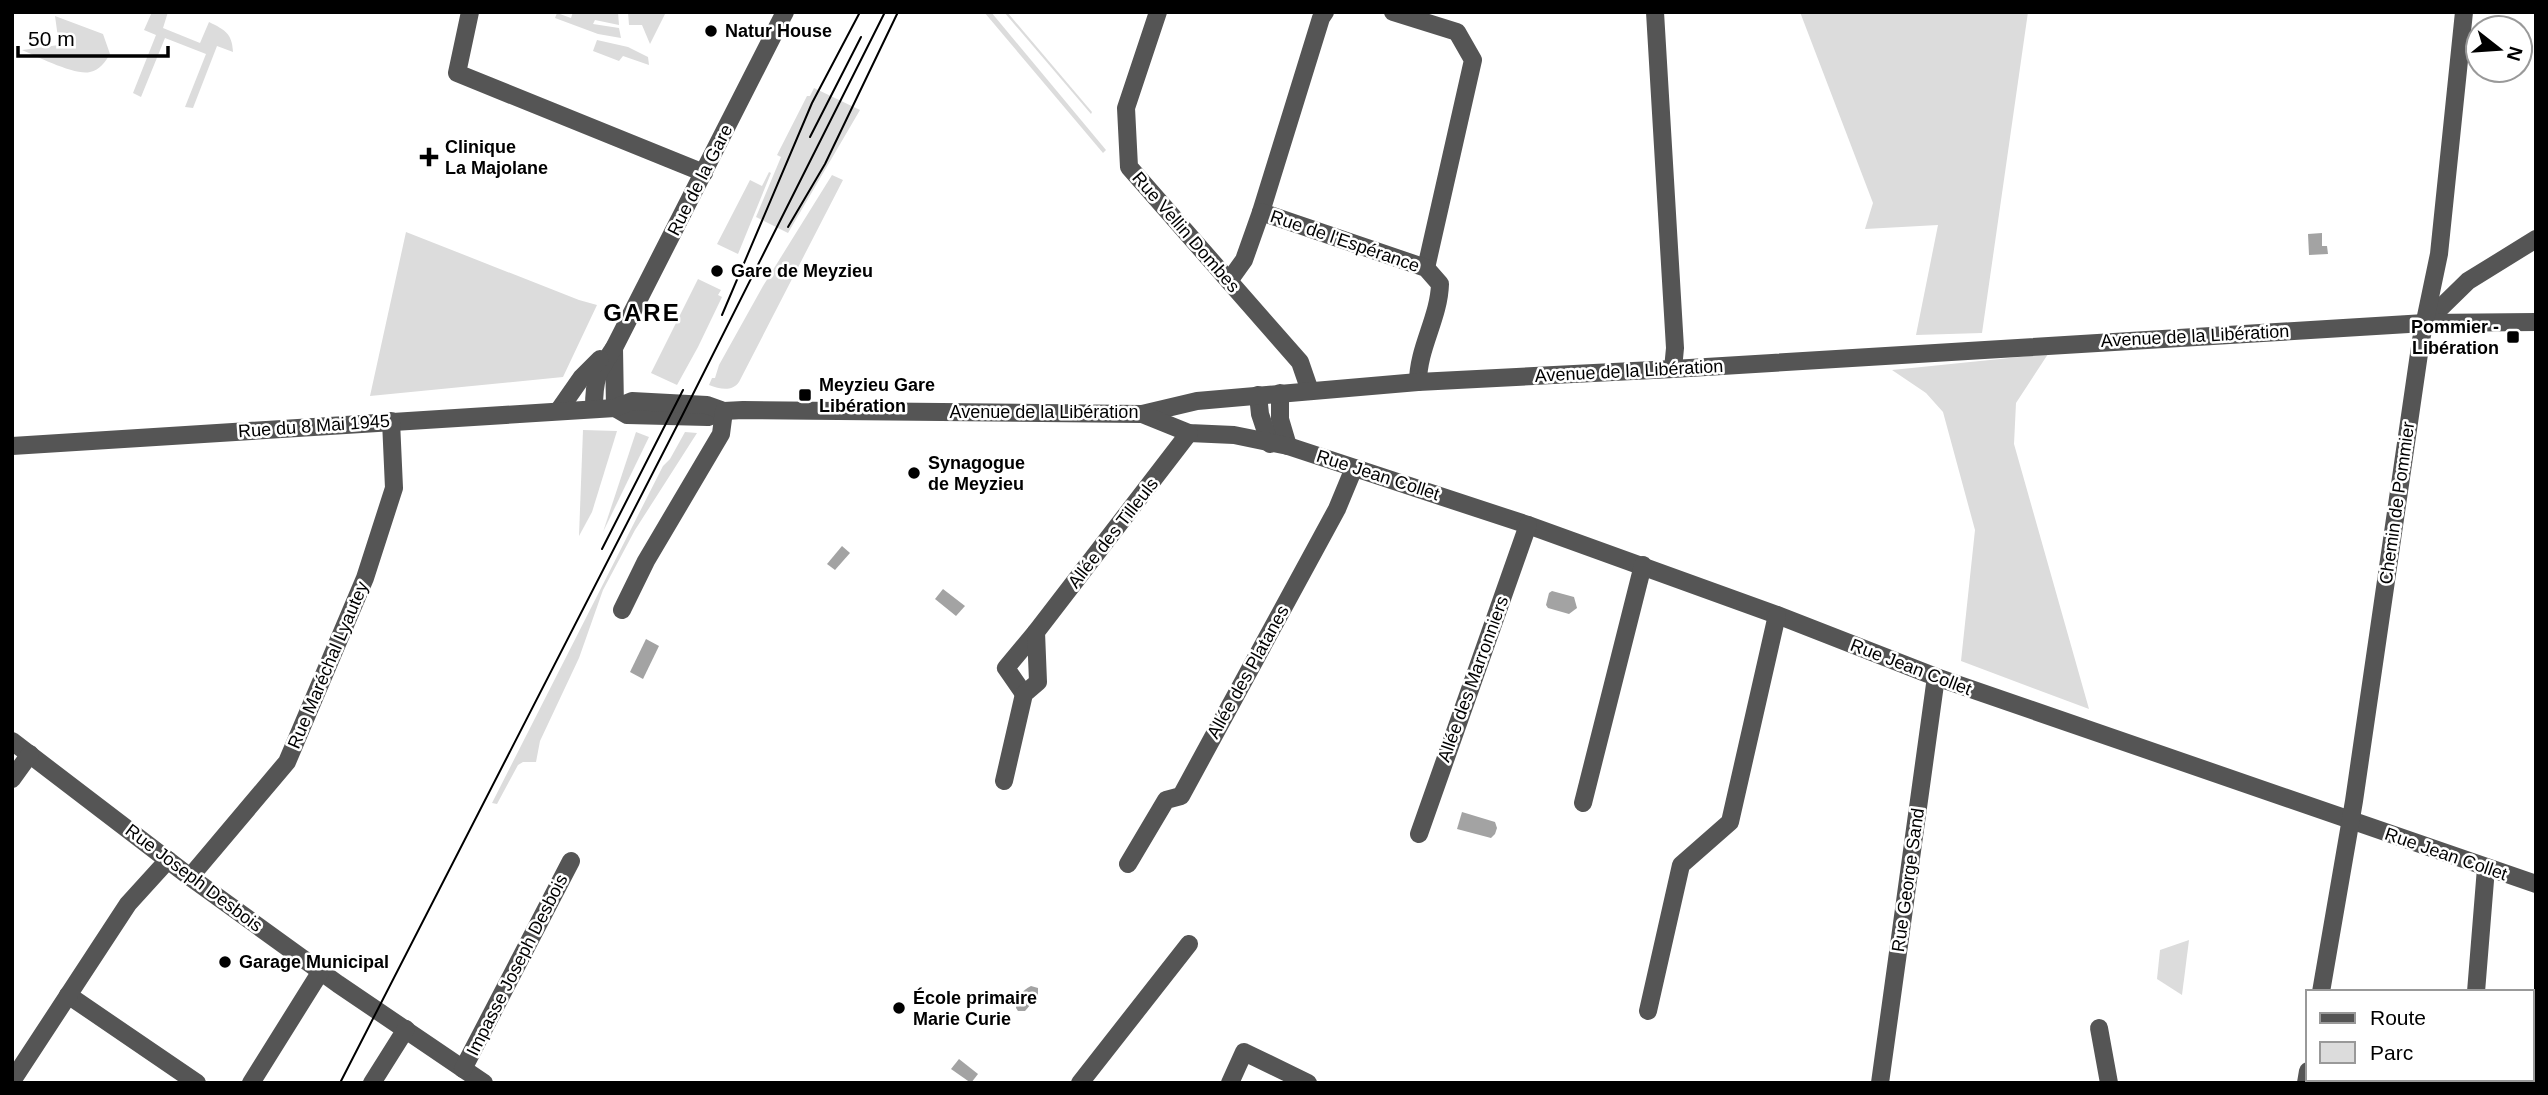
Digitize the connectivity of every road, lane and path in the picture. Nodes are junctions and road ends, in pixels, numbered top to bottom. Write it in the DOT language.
graph roads {
  1 [pos="470,12"];
  2 [pos="785,12"];
  3 [pos="1158,12"];
  4 [pos="1325,12"];
  5 [pos="1393,12"];
  6 [pos="1655,12"];
  7 [pos="2464,12"];
  8 [pos="704,173"];
  9 [pos="1261,212"];
  10 [pos="2536,239"];
  11 [pos="1426,268"];
  12 [pos="1229,281"];
  13 [pos="2536,322"];
  14 [pos="2425,323"];
  15 [pos="614,348"];
  16 [pos="1674,369"];
  17 [pos="1418,382"];
  18 [pos="1310,391"];
  19 [pos="1280,393"];
  20 [pos="1258,395"];
  21 [pos="615,408"];
  22 [pos="594,409"];
  23 [pos="559,410"];
  24 [pos="724,411"];
  25 [pos="1142,414"];
  26 [pos="391,421"];
  27 [pos="1189,433"];
  28 [pos="1279,445"];
  29 [pos="12,446"];
  30 [pos="1354,468"];
  31 [pos="1528,524"];
  32 [pos="1643,565"];
  33 [pos="622,610"];
  34 [pos="1777,615"];
  35 [pos="1036,632"];
  36 [pos="1936,677"];
  37 [pos="1024,694"];
  38 [pos="12,741"];
  39 [pos="30,754"];
  40 [pos="12,779"];
  41 [pos="1004,781"];
  42 [pos="1583,803"];
  43 [pos="2351,822"];
  44 [pos="1419,834"];
  45 [pos="168,860"];
  46 [pos="571,861"];
  47 [pos="1128,864"];
  48 [pos="2486,869"];
  49 [pos="190,877"];
  50 [pos="2536,884"];
  51 [pos="1189,944"];
  52 [pos="321,971"];
  53 [pos="2321,990"];
  54 [pos="2476,990"];
  55 [pos="68,995"];
  56 [pos="1648,1012"];
  57 [pos="2099,1028"];
  58 [pos="406,1029"];
  59 [pos="463,1069"];
  60 [pos="12,1081"];
  61 [pos="197,1083"];
  62 [pos="251,1083"];
  63 [pos="372,1083"];
  64 [pos="484,1083"];
  65 [pos="1080,1083"];
  66 [pos="1230,1083"];
  67 [pos="1308,1083"];
  68 [pos="1880,1083"];
  69 [pos="2109,1083"];
  1 -- 8 [label="street"];
  2 -- 8 [label="street, Rue de la Gare"];
  3 -- 12 [label="street, Rue Vellin Dombes"];
  4 -- 9 [label="street"];
  5 -- 11 [label="street"];
  6 -- 16 [label="street"];
  7 -- 14 [label="street, Chemin de Pommier"];
  8 -- 15 [label="street, Rue de la Gare"];
  9 -- 11 [label="street, Rue de l'Espérance"];
  9 -- 12 [label="street, Rue de l'Espérance"];
  10 -- 14 [label="street"];
  11 -- 17 [label="street, Rue de l'Espérance"];
  12 -- 18 [label="street, Rue Vellin Dombes"];
  13 -- 14 [label="street, Avenue de la Libération"];
  14 -- 16 [label="street, Avenue de la Libération"];
  14 -- 43 [label="street, Chemin de Pommier"];
  15 -- 21 [label="street, Rue de la Gare"];
  15 -- 22 [label="street, Rue de la Gare"];
  15 -- 23 [label="street, Rue de la Gare"];
  16 -- 17 [label="street, Avenue de la Libération"];
  17 -- 18 [label="street, Avenue de la Libération"];
  18 -- 19 [label="street, Avenue de la Libération"];
  19 -- 20 [label="street, Avenue de la Libération"];
  19 -- 28 [label="street"];
  20 -- 25 [label="street, Avenue de la Libération"];
  20 -- 28 [label="street"];
  21 -- 22 [label="street, Rue du 8 Mai 1945"];
  21 -- 24 [label="street, Rue du 8 Mai 1945"];
  22 -- 23 [label="street, Rue du 8 Mai 1945"];
  23 -- 26 [label="street, Rue du 8 Mai 1945"];
  24 -- 25 [label="street, Avenue de la Libération"];
  24 -- 33 [label="street"];
  25 -- 27 [label="street, Rue Jean Collet"];
  26 -- 29 [label="street, Rue du 8 Mai 1945"];
  26 -- 49 [label="street, Rue Maréchal Lyautey"];
  27 -- 28 [label="street, Rue Jean Collet"];
  27 -- 35 [label="street, Allée des Tilleuls"];
  28 -- 30 [label="street, Rue Jean Collet"];
  30 -- 31 [label="street, Rue Jean Collet"];
  30 -- 47 [label="street, Allée des Platanes"];
  31 -- 32 [label="street, Rue Jean Collet"];
  31 -- 44 [label="street, Allée des Marronniers"];
  32 -- 34 [label="street, Rue Jean Collet"];
  32 -- 42 [label="street"];
  34 -- 36 [label="street, Rue Jean Collet"];
  34 -- 56 [label="street"];
  35 -- 37 [label="street"];
  35 -- 37 [label="street, Allée des Tilleuls"];
  36 -- 43 [label="street, Rue Jean Collet"];
  36 -- 68 [label="street, Rue George Sand"];
  37 -- 41 [label="street"];
  38 -- 39 [label="street, Rue Joseph Desbois"];
  39 -- 40 [label="street"];
  39 -- 45 [label="street, Rue Joseph Desbois"];
  43 -- 48 [label="street, Rue Jean Collet"];
  43 -- 53 [label="street, Chemin de Pommier"];
  45 -- 49 [label="street, Rue Joseph Desbois"];
  45 -- 55 [label="street"];
  46 -- 59 [label="street, Impasse Joseph Desbois"];
  48 -- 50 [label="street, Rue Jean Collet"];
  48 -- 54 [label="street"];
  49 -- 52 [label="street, Rue Joseph Desbois"];
  51 -- 65 [label="street"];
  52 -- 58 [label="street, Rue Joseph Desbois"];
  52 -- 62 [label="street"];
  55 -- 60 [label="street"];
  55 -- 61 [label="street"];
  57 -- 69 [label="street"];
  58 -- 59 [label="street, Rue Joseph Desbois"];
  58 -- 63 [label="street"];
  59 -- 64 [label="street, Rue Joseph Desbois"];
  66 -- 67 [label="street"];
}
